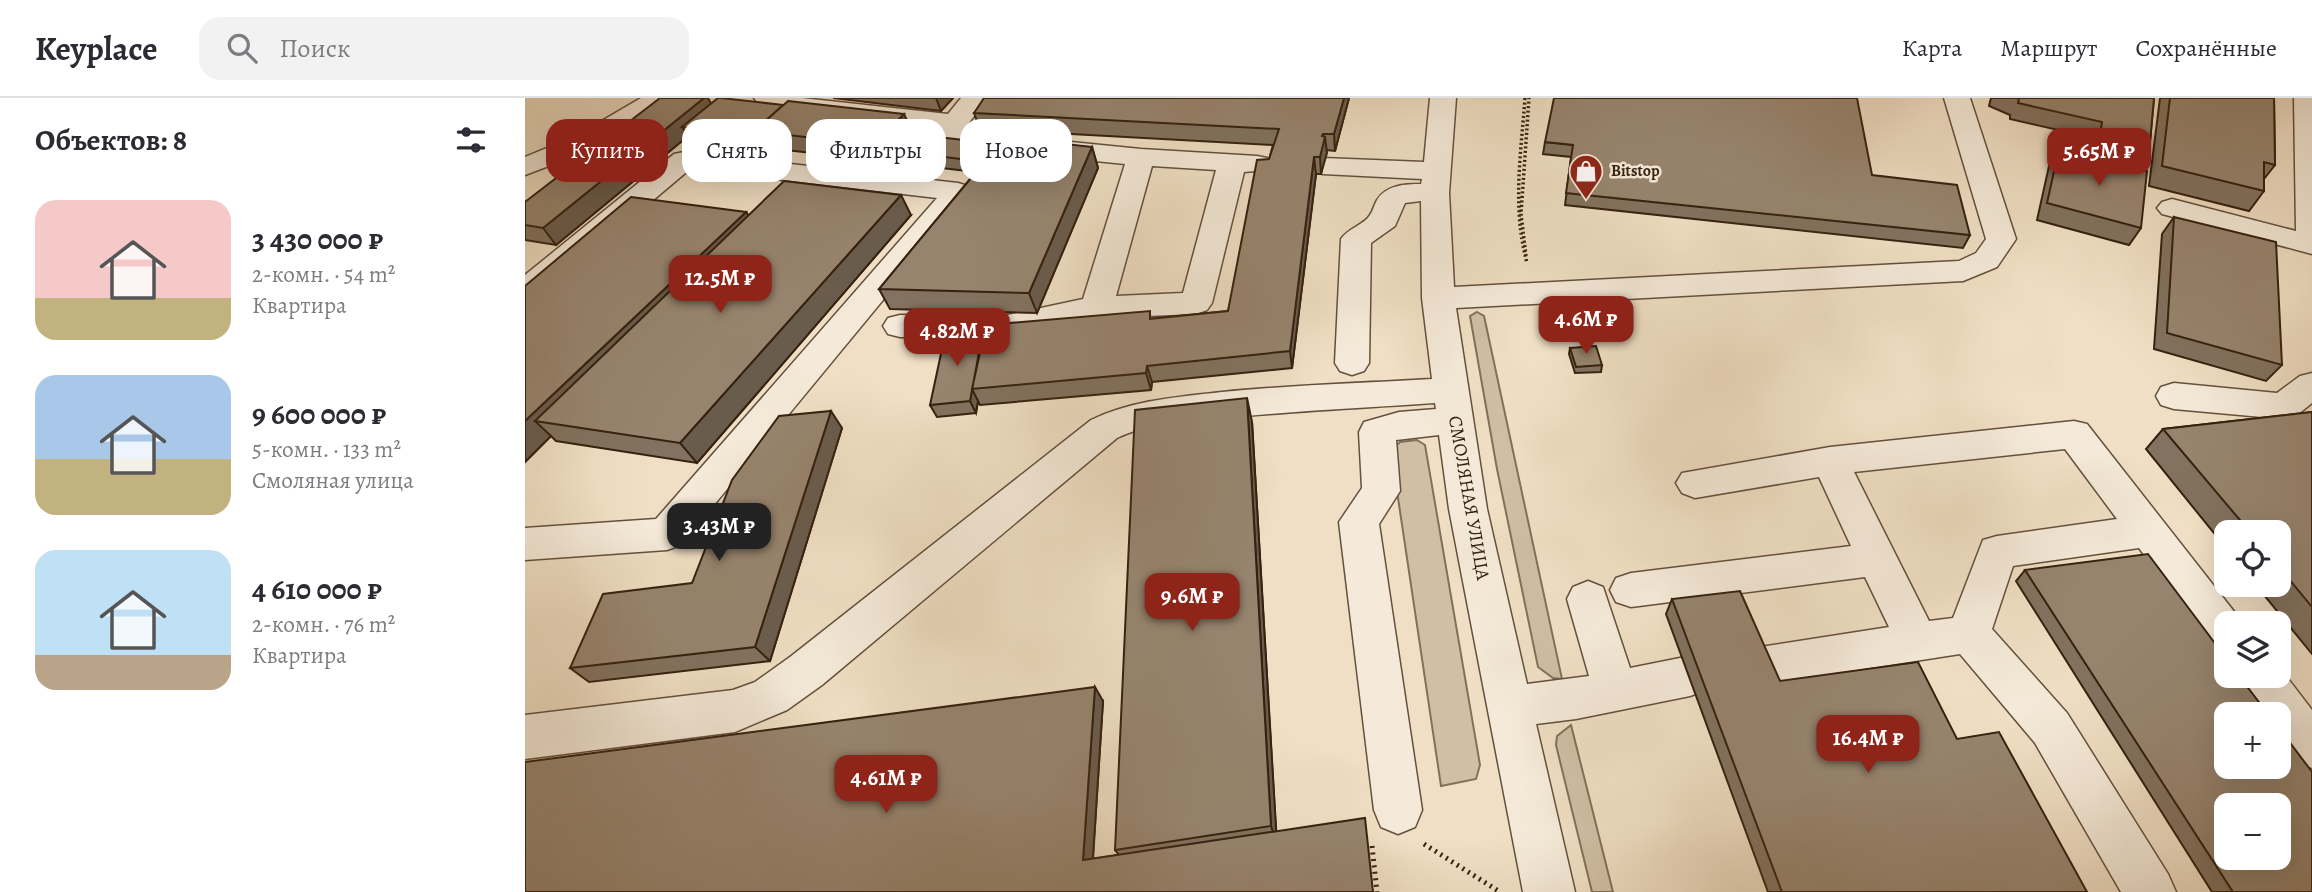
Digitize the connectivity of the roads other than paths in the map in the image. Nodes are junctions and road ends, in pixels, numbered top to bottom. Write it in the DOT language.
graph roads {
  1 [pos="659,98"];
  2 [pos="767,98"];
  3 [pos="975,98"];
  4 [pos="1443,98"];
  5 [pos="1957,98"];
  6 [pos="2307,98"];
  7 [pos="955,123"];
  8 [pos="1141,158"];
  9 [pos="1232,163"];
  10 [pos="1275,164"];
  11 [pos="1323,166"];
  12 [pos="525,167"];
  13 [pos="1436,182"];
  14 [pos="2172,208"];
  15 [pos="525,292"];
  16 [pos="1438,298"];
  17 [pos="1097,307"];
  18 [pos="899,326"];
  19 [pos="1352,363"];
  20 [pos="2312,385"];
  21 [pos="2175,396"];
  22 [pos="1453,406"];
  23 [pos="1830,461"];
  24 [pos="1695,483"];
  25 [pos="2149,531"];
  26 [pos="525,544"];
  27 [pos="1876,559"];
  28 [pos="1631,590"];
  29 [pos="1588,599"];
  30 [pos="2214,617"];
  31 [pos="1969,634"];
  32 [pos="1917,642"];
  33 [pos="1760,666"];
  34 [pos="1689,676"];
  35 [pos="2268,688"];
  36 [pos="1615,691"];
  37 [pos="1509,707"];
  38 [pos="525,737"];
  39 [pos="2312,746"];
  40 [pos="1398,810"];
  41 [pos="1549,892"];
  42 [pos="2150,892"];
  1 -- 12 [label="street"];
  2 -- 7 [label="street"];
  3 -- 7 [label="street"];
  4 -- 13 [label="street, СМОЛЯНАЯ УЛИЦА"];
  5 -- 16 [label="street"];
  6 -- 14 [label="street"];
  7 -- 8 [label="street"];
  8 -- 9 [label="street"];
  8 -- 17 [label="street"];
  9 -- 10 [label="street"];
  9 -- 17 [label="street"];
  11 -- 13 [label="street"];
  13 -- 16 [label="street, СМОЛЯНАЯ УЛИЦА"];
  13 -- 19 [label="street"];
  15 -- 26 [label="street"];
  16 -- 22 [label="street, СМОЛЯНАЯ УЛИЦА"];
  17 -- 18 [label="street"];
  20 -- 21 [label="street"];
  22 -- 37 [label="street, СМОЛЯНАЯ УЛИЦА"];
  22 -- 38 [label="street"];
  22 -- 40 [label="street"];
  23 -- 24 [label="street"];
  23 -- 25 [label="street"];
  23 -- 27 [label="street"];
  25 -- 30 [label="street"];
  25 -- 31 [label="street"];
  27 -- 28 [label="street"];
  27 -- 32 [label="street"];
  29 -- 36 [label="street"];
  31 -- 32 [label="street"];
  31 -- 42 [label="street"];
  32 -- 33 [label="street"];
  34 -- 36 [label="street"];
  35 -- 39 [label="street"];
  36 -- 37 [label="street"];
  37 -- 41 [label="street, СМОЛЯНАЯ УЛИЦА"];
}
